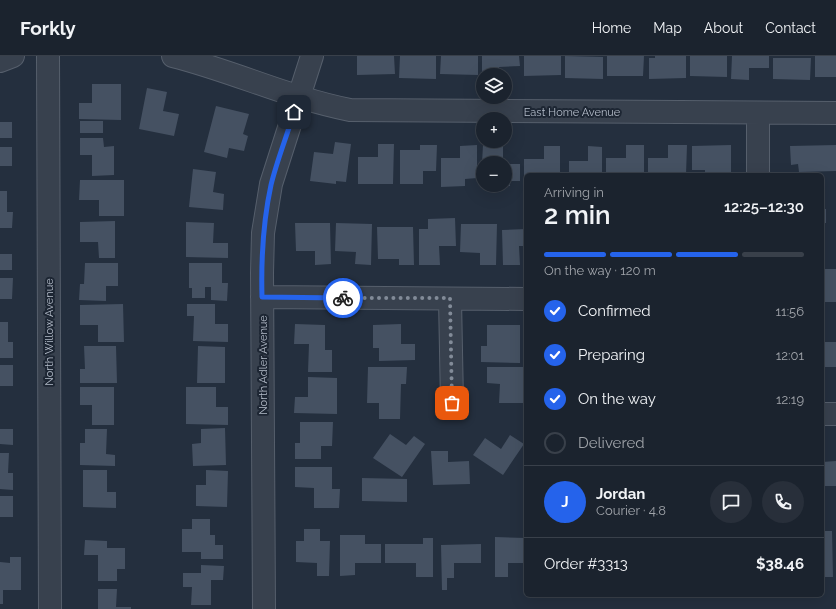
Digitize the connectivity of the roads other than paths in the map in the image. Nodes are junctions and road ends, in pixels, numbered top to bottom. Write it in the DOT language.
graph roads {
  1 [pos="13,56"];
  2 [pos="48,56"];
  3 [pos="173,56"];
  4 [pos="312,56"];
  5 [pos="0,61"];
  6 [pos="299,97"];
  7 [pos="758,113"];
  8 [pos="836,113"];
  9 [pos="758,173"];
  10 [pos="262,297"];
  11 [pos="450,298"];
  12 [pos="524,299"];
  13 [pos="452,403"];
  14 [pos="824,414"];
  15 [pos="836,414"];
  16 [pos="50,609"];
  17 [pos="264,609"];
  1 -- 5 [label="street"];
  2 -- 16 [label="street, North Willow Avenue"];
  3 -- 6 [label="street, East Home Avenue"];
  4 -- 6 [label="street, North Adler Avenue"];
  6 -- 7 [label="street, East Home Avenue"];
  6 -- 10 [label="street, North Adler Avenue"];
  7 -- 8 [label="street, East Home Avenue"];
  7 -- 9 [label="street"];
  10 -- 11 [label="street"];
  10 -- 17 [label="street, North Adler Avenue"];
  11 -- 12 [label="street"];
  11 -- 13 [label="street"];
  14 -- 15 [label="street"];
}
